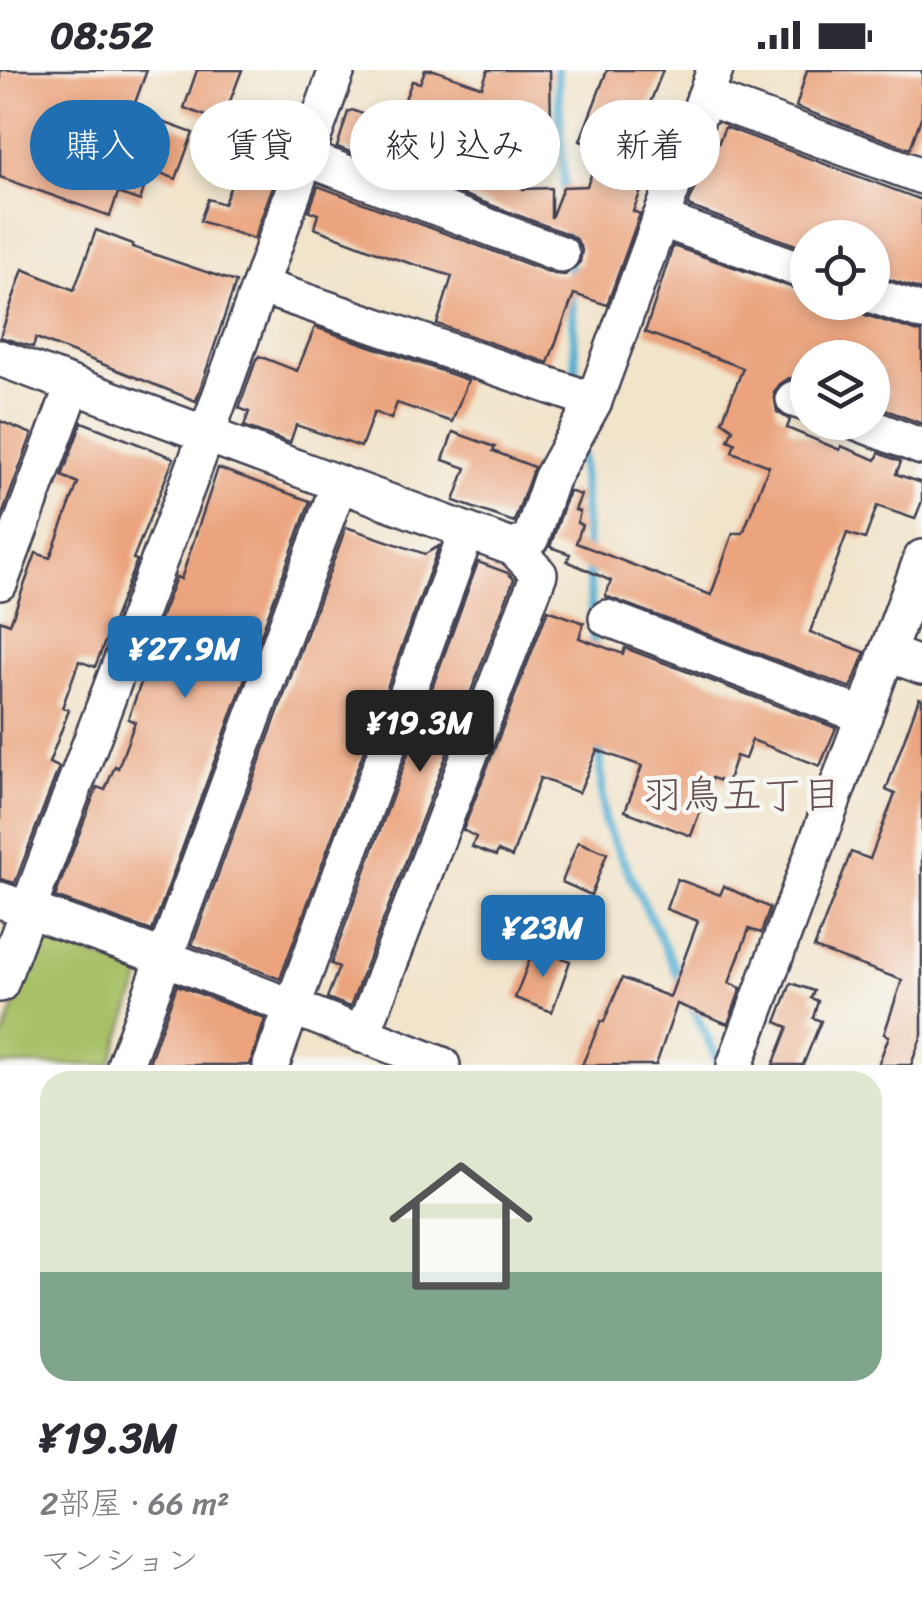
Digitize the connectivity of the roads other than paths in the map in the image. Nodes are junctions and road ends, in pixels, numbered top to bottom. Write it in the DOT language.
graph roads {
  1 [pos="338,70"];
  2 [pos="710,84"];
  3 [pos="327,100"];
  4 [pos="330,167"];
  5 [pos="922,176"];
  6 [pos="294,190"];
  7 [pos="660,220"];
  8 [pos="560,254"];
  9 [pos="790,266"];
  10 [pos="260,286"];
  11 [pos="890,301"];
  12 [pos="922,312"];
  13 [pos="0,358"];
  14 [pos="73,386"];
  15 [pos="594,401"];
  16 [pos="890,435"];
  17 [pos="206,436"];
  18 [pos="922,447"];
  19 [pos="339,484"];
  20 [pos="467,530"];
  21 [pos="514,548"];
  22 [pos="922,558"];
  23 [pos="0,582"];
  24 [pos="607,618"];
  25 [pos="887,653"];
  26 [pos="922,666"];
  27 [pos="864,716"];
  28 [pos="14,905"];
  29 [pos="163,957"];
  30 [pos="0,984"];
  31 [pos="293,1006"];
  32 [pos="362,1035"];
  33 [pos="125,1065"];
  34 [pos="272,1065"];
  35 [pos="442,1065"];
  36 [pos="736,1065"];
  1 -- 3 [label="street"];
  2 -- 5 [label="street"];
  2 -- 7 [label="street"];
  4 -- 8 [label="street"];
  6 -- 10 [label="street"];
  7 -- 9 [label="street"];
  7 -- 15 [label="street"];
  10 -- 15 [label="street"];
  10 -- 17 [label="street"];
  11 -- 12 [label="street"];
  13 -- 14 [label="street"];
  14 -- 17 [label="street"];
  14 -- 23 [label="street"];
  15 -- 21 [label="street"];
  16 -- 18 [label="street"];
  17 -- 19 [label="street"];
  17 -- 28 [label="street"];
  19 -- 20 [label="street"];
  19 -- 29 [label="street"];
  20 -- 21 [label="street"];
  20 -- 31 [label="street"];
  21 -- 32 [label="street"];
  22 -- 25 [label="street"];
  24 -- 27 [label="street"];
  25 -- 26 [label="street"];
  25 -- 27 [label="street"];
  27 -- 36 [label="street"];
  28 -- 29 [label="street"];
  28 -- 30 [label="street"];
  29 -- 31 [label="street"];
  29 -- 33 [label="street"];
  31 -- 32 [label="street"];
  31 -- 34 [label="street"];
  32 -- 35 [label="street"];
}
